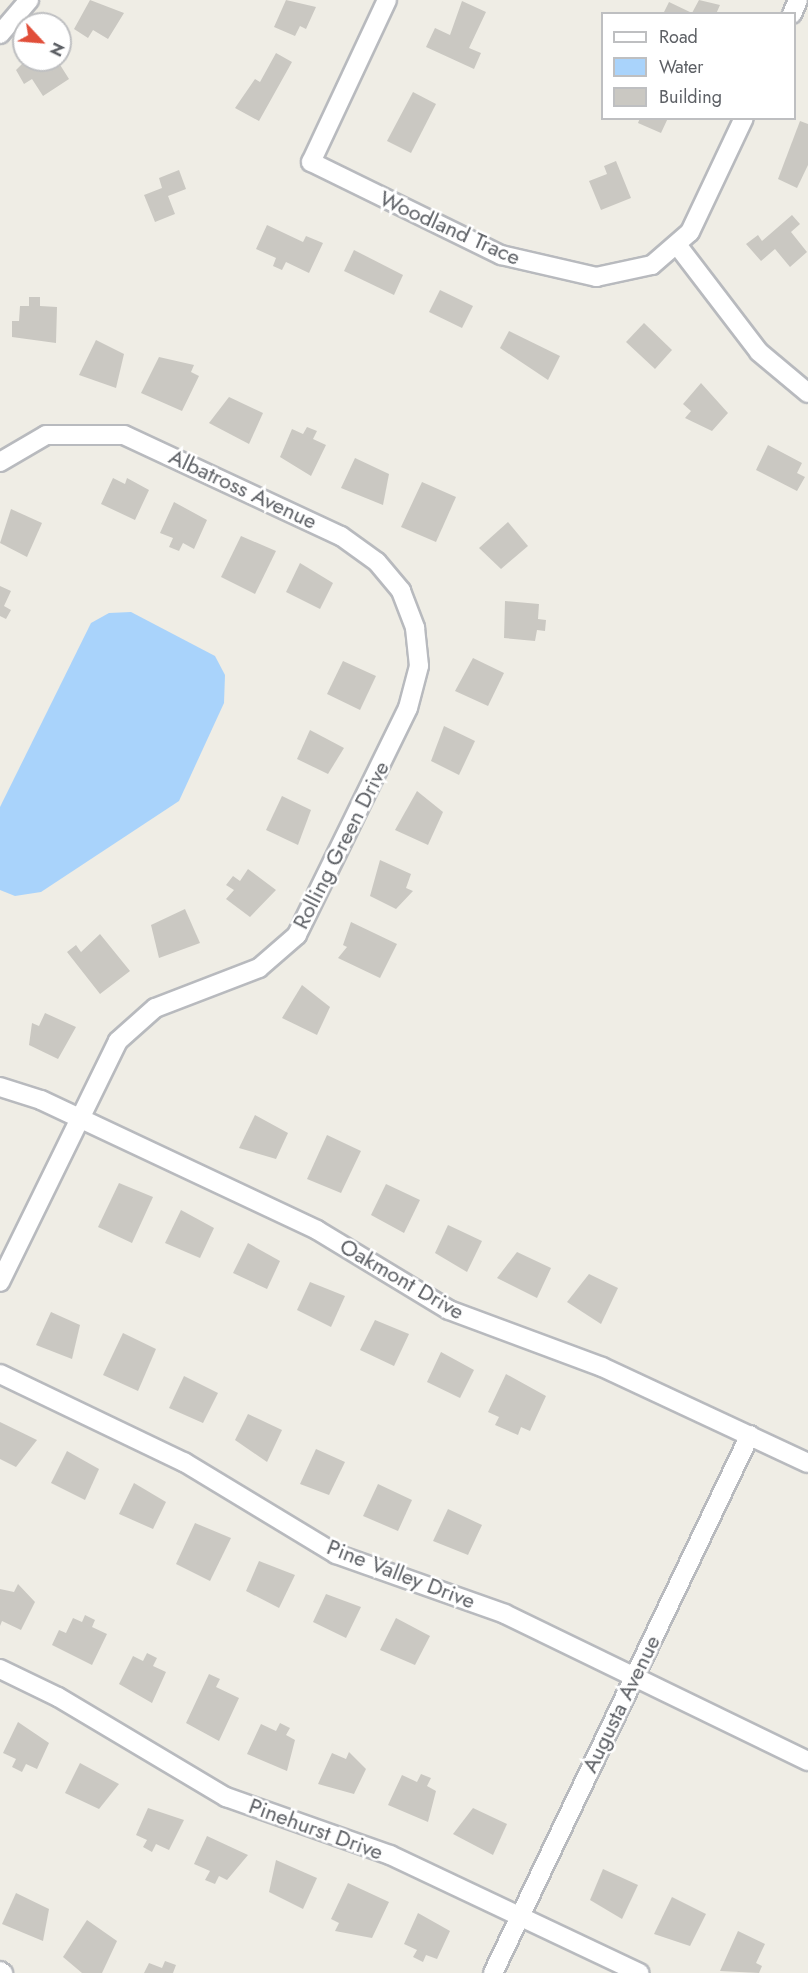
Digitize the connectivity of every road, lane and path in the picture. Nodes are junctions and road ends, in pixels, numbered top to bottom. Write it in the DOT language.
graph roads {
  1 [pos="29,0"];
  2 [pos="387,0"];
  3 [pos="0,34"];
  4 [pos="743,120"];
  5 [pos="678,246"];
  6 [pos="808,393"];
  7 [pos="0,462"];
  8 [pos="409,607"];
  9 [pos="0,1087"];
  10 [pos="79,1117"];
  11 [pos="0,1282"];
  12 [pos="0,1374"];
  13 [pos="750,1435"];
  14 [pos="808,1463"];
  15 [pos="0,1669"];
  16 [pos="636,1676"];
  17 [pos="808,1761"];
  18 [pos="519,1916"];
  19 [pos="493,1973"];
  20 [pos="640,1973"];
  1 -- 3 [label="street"];
  2 -- 5 [label="street, Woodland Trace"];
  4 -- 5 [label="street"];
  5 -- 6 [label="street"];
  7 -- 8 [label="street, Albatross Avenue"];
  8 -- 10 [label="street, Rolling Green Drive"];
  9 -- 10 [label="street, Oakmont Drive"];
  10 -- 11 [label="street, Rolling Green Drive"];
  10 -- 13 [label="street, Oakmont Drive"];
  12 -- 16 [label="street, Pine Valley Drive"];
  13 -- 14 [label="street, Oakmont Drive"];
  13 -- 16 [label="street, Augusta Avenue"];
  15 -- 18 [label="street, Pinehurst Drive"];
  16 -- 17 [label="street, Pine Valley Drive"];
  16 -- 18 [label="street, Augusta Avenue"];
  18 -- 19 [label="street, Augusta Avenue"];
  18 -- 20 [label="street, Pinehurst Drive"];
}
